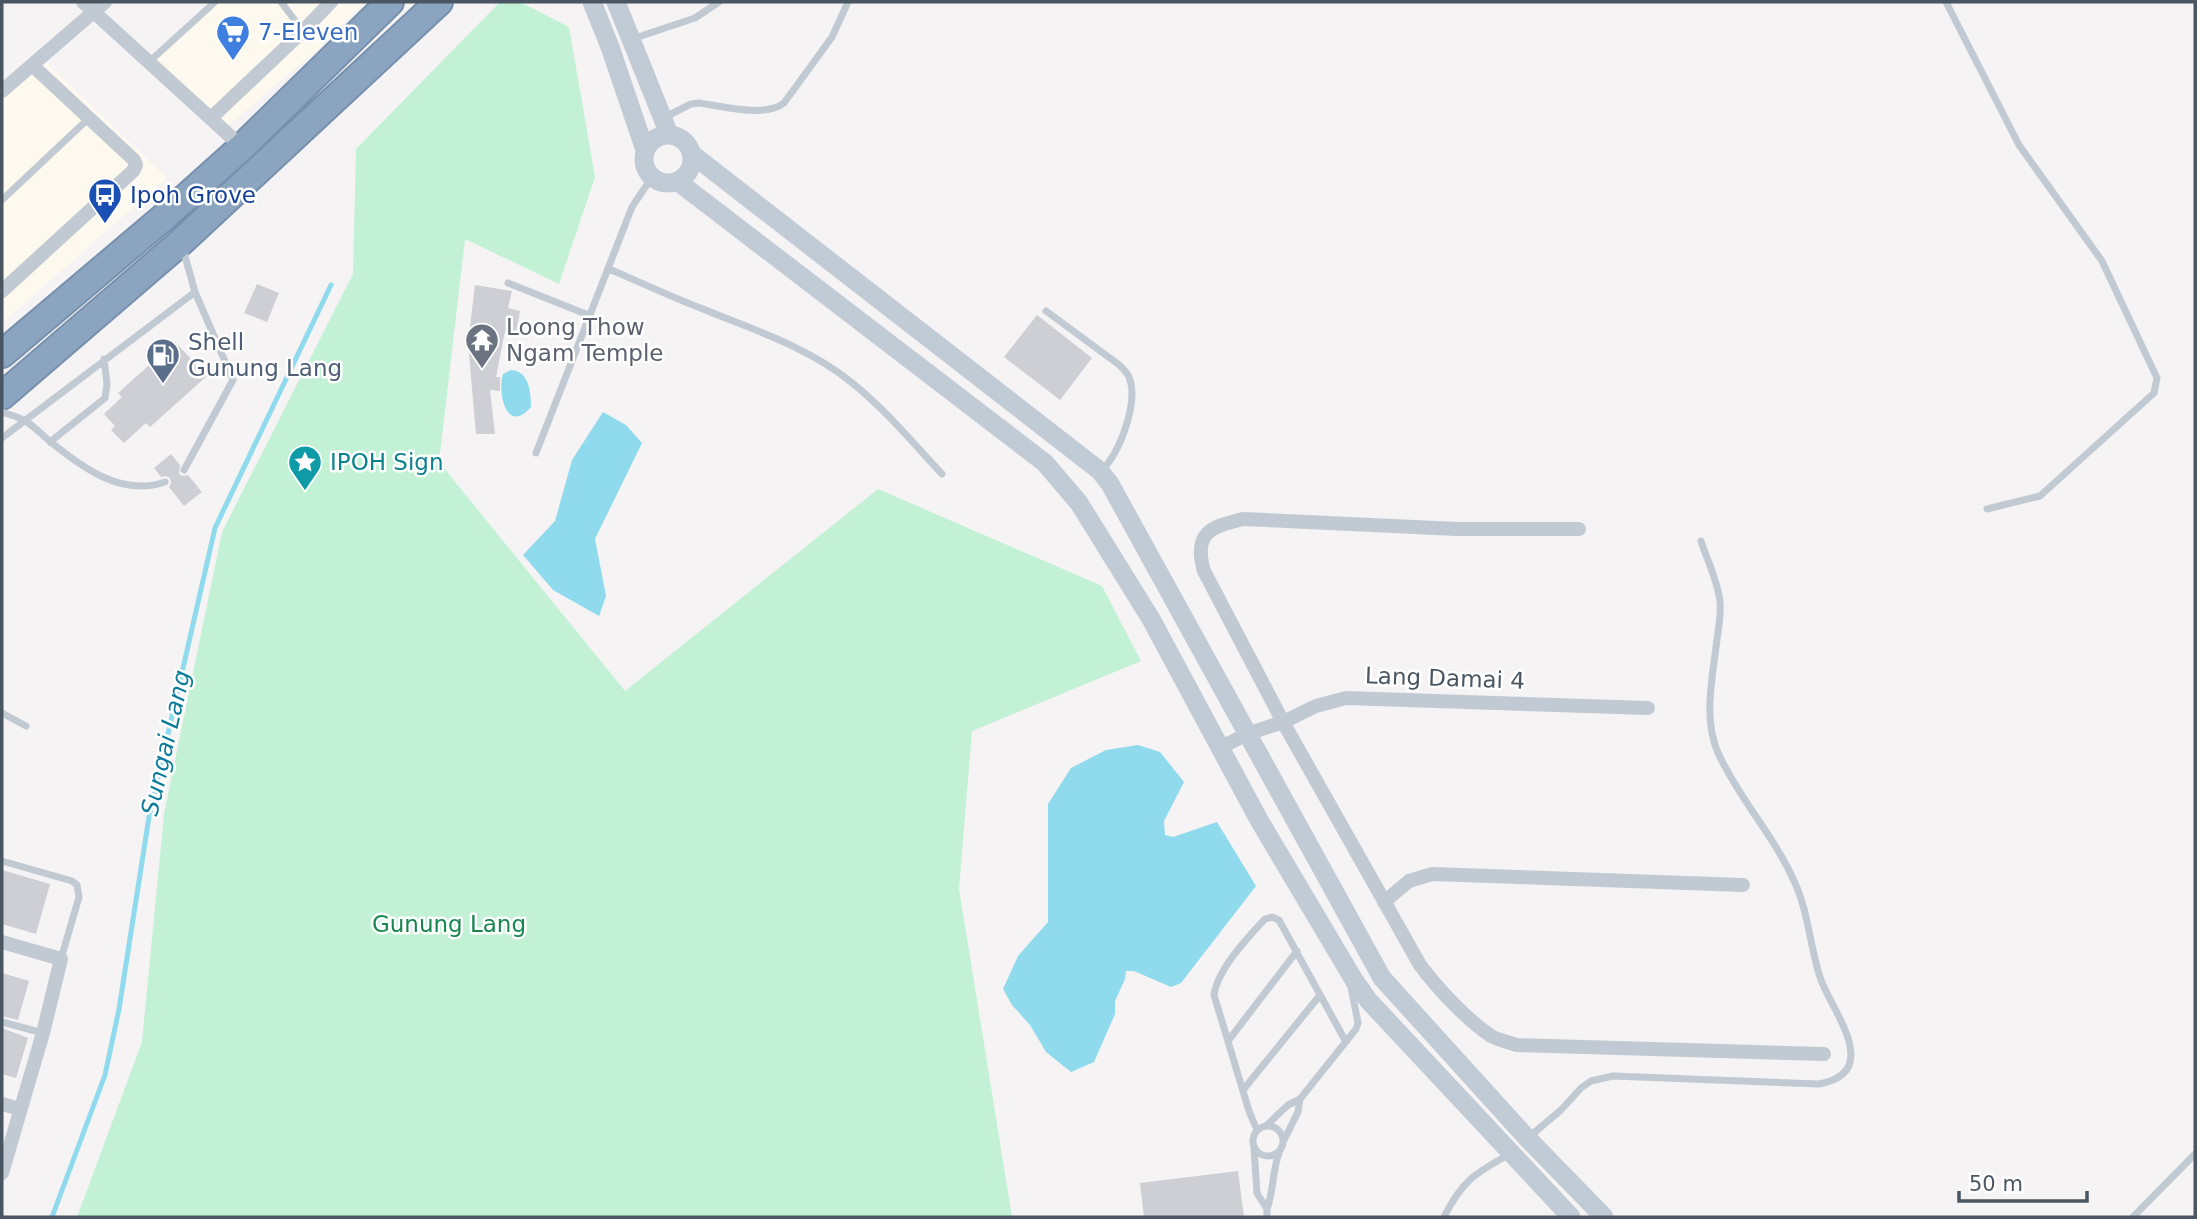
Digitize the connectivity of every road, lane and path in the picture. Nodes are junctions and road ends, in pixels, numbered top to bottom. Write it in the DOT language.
graph roads {
  1 [pos="215,2"];
  2 [pos="281,2"];
  3 [pos="331,2"];
  4 [pos="390,2"];
  5 [pos="439,2"];
  6 [pos="592,2"];
  7 [pos="615,2"];
  8 [pos="719,2"];
  9 [pos="848,2"];
  10 [pos="1946,2"];
  11 [pos="94,5"];
  12 [pos="303,32"];
  13 [pos="631,39"];
  14 [pos="149,62"];
  15 [pos="32,65"];
  16 [pos="2,91"];
  17 [pos="211,118"];
  18 [pos="88,119"];
  19 [pos="666,126"];
  20 [pos="242,147"];
  21 [pos="645,150"];
  22 [pos="692,155"];
  23 [pos="652,177"];
  24 [pos="677,181"];
  25 [pos="2,200"];
  26 [pos="181,242"];
  27 [pos="610,269"];
  28 [pos="508,284"];
  29 [pos="2,291"];
  30 [pos="195,292"];
  31 [pos="1046,311"];
  32 [pos="591,316"];
  33 [pos="2,354"];
  34 [pos="104,359"];
  35 [pos="2,396"];
  36 [pos="2,412"];
  37 [pos="26,420"];
  38 [pos="2,438"];
  39 [pos="50,442"];
  40 [pos="536,453"];
  41 [pos="184,470"];
  42 [pos="1100,471"];
  43 [pos="942,474"];
  44 [pos="164,482"];
  45 [pos="1987,509"];
  46 [pos="1579,529"];
  47 [pos="1701,541"];
  48 [pos="1648,708"];
  49 [pos="2,713"];
  50 [pos="1283,722"];
  51 [pos="26,726"];
  52 [pos="1247,734"];
  53 [pos="1220,748"];
  54 [pos="2,861"];
  55 [pos="1743,884"];
  56 [pos="1384,902"];
  57 [pos="2,942"];
  58 [pos="1297,951"];
  59 [pos="61,959"];
  60 [pos="1354,979"];
  61 [pos="1320,995"];
  62 [pos="2,1022"];
  63 [pos="43,1033"];
  64 [pos="1228,1041"];
  65 [pos="1346,1042"];
  66 [pos="1824,1054"];
  67 [pos="1243,1090"];
  68 [pos="1300,1099"];
  69 [pos="2,1104"];
  70 [pos="20,1109"];
  71 [pos="1266,1126"];
  72 [pos="1258,1130"];
  73 [pos="1528,1139"];
  74 [pos="1284,1140"];
  75 [pos="1254,1148"];
  76 [pos="1279,1152"];
  77 [pos="1511,1153"];
  78 [pos="2195,1154"];
  79 [pos="2,1173"];
  80 [pos="1267,1213"];
  81 [pos="1444,1217"];
  82 [pos="1571,1217"];
  83 [pos="1604,1217"];
  84 [pos="2133,1217"];
  1 -- 14 [label="lane"];
  2 -- 12 [label="lane"];
  3 -- 12 [label="street"];
  4 -- 20 [label="highway"];
  5 -- 26 [label="highway"];
  6 -- 21 [label="street"];
  7 -- 13 [label="street"];
  8 -- 13 [label="lane"];
  9 -- 19 [label="lane"];
  10 -- 45 [label="lane"];
  11 -- 14 [label="street"];
  11 -- 15 [label="street"];
  12 -- 17 [label="street"];
  13 -- 19 [label="street"];
  14 -- 17 [label="street"];
  15 -- 16 [label="street"];
  15 -- 18 [label="street"];
  17 -- 20 [label="street"];
  18 -- 25 [label="lane"];
  18 -- 29 [label="street"];
  19 -- 21 [label="street"];
  19 -- 22 [label="street"];
  20 -- 33 [label="highway"];
  21 -- 23 [label="street"];
  22 -- 24 [label="street"];
  22 -- 42 [label="street"];
  23 -- 24 [label="street"];
  23 -- 27 [label="lane"];
  24 -- 53 [label="street"];
  26 -- 30 [label="lane"];
  26 -- 35 [label="highway"];
  27 -- 32 [label="lane"];
  27 -- 43 [label="lane"];
  28 -- 32 [label="lane"];
  30 -- 34 [label="lane"];
  30 -- 41 [label="lane"];
  31 -- 42 [label="lane"];
  32 -- 40 [label="lane"];
  34 -- 37 [label="lane"];
  34 -- 39 [label="lane"];
  36 -- 37 [label="lane"];
  37 -- 38 [label="lane"];
  37 -- 39 [label="lane"];
  39 -- 44 [label="lane"];
  42 -- 52 [label="street"];
  46 -- 50 [label="street"];
  47 -- 73 [label="lane"];
  48 -- 50 [label="street, Lang Damai 4"];
  49 -- 51 [label="lane"];
  50 -- 52 [label="street, Lang Damai 4"];
  50 -- 56 [label="street"];
  52 -- 53 [label="street, Lang Damai 4"];
  52 -- 73 [label="street"];
  53 -- 60 [label="street"];
  54 -- 59 [label="lane"];
  55 -- 56 [label="street"];
  56 -- 66 [label="street"];
  57 -- 59 [label="street"];
  58 -- 61 [label="lane"];
  58 -- 64 [label="lane"];
  58 -- 64 [label="lane"];
  59 -- 63 [label="street"];
  60 -- 65 [label="lane"];
  60 -- 77 [label="street"];
  61 -- 65 [label="lane"];
  61 -- 67 [label="lane"];
  62 -- 63 [label="lane"];
  63 -- 70 [label="street"];
  64 -- 67 [label="lane"];
  65 -- 68 [label="lane"];
  67 -- 72 [label="lane"];
  68 -- 71 [label="lane"];
  68 -- 74 [label="lane"];
  69 -- 70 [label="street"];
  70 -- 79 [label="street"];
  71 -- 72 [label="lane"];
  71 -- 74 [label="lane"];
  72 -- 75 [label="lane"];
  73 -- 77 [label="lane"];
  73 -- 83 [label="street"];
  74 -- 76 [label="lane"];
  75 -- 76 [label="lane"];
  75 -- 80 [label="lane"];
  76 -- 80 [label="lane"];
  77 -- 81 [label="lane"];
  77 -- 82 [label="street"];
  78 -- 84 [label="lane"];
}
